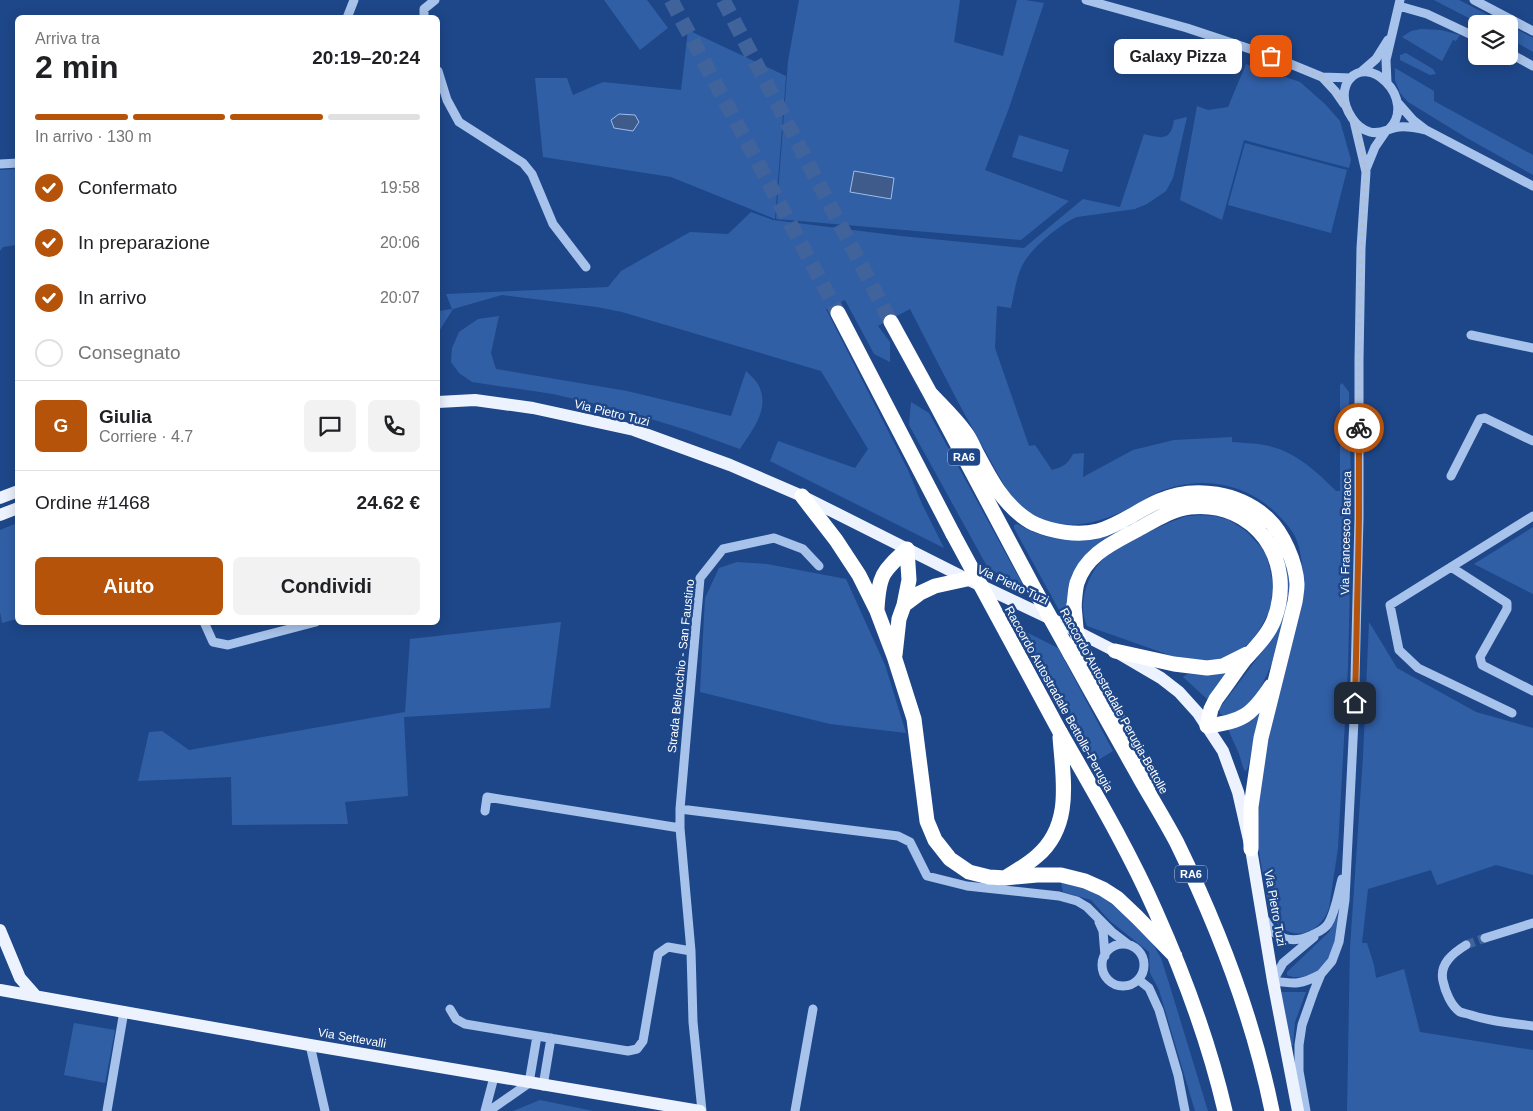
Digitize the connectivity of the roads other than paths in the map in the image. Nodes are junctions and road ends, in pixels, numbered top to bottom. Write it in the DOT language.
graph roads {
  1 [pos="354,0"];
  2 [pos="435,0"];
  3 [pos="1086,0"];
  4 [pos="1474,0"];
  5 [pos="1399,3"];
  6 [pos="348,15"];
  7 [pos="424,15"];
  8 [pos="1533,31"];
  9 [pos="1468,33"];
  10 [pos="1391,35"];
  11 [pos="1518,58"];
  12 [pos="1533,66"];
  13 [pos="1361,72"];
  14 [pos="440,77"];
  15 [pos="1322,77"];
  16 [pos="1351,78"];
  17 [pos="1387,83"];
  18 [pos="1397,102"];
  19 [pos="1346,107"];
  20 [pos="1354,121"];
  21 [pos="1387,130"];
  22 [pos="1426,130"];
  23 [pos="15,163"];
  24 [pos="0,164"];
  25 [pos="1366,172"];
  26 [pos="1533,186"];
  27 [pos="586,266"];
  28 [pos="838,313"];
  29 [pos="891,322"];
  30 [pos="1471,335"];
  31 [pos="1533,348"];
  32 [pos="930,392"];
  33 [pos="440,402"];
  34 [pos="1533,441"];
  35 [pos="1451,476"];
  36 [pos="15,492"];
  37 [pos="802,496"];
  38 [pos="0,498"];
  39 [pos="15,509"];
  40 [pos="0,515"];
  41 [pos="1533,516"];
  42 [pos="907,549"];
  43 [pos="819,566"];
  44 [pos="1451,567"];
  45 [pos="967,580"];
  46 [pos="904,605"];
  47 [pos="876,611"];
  48 [pos="205,625"];
  49 [pos="305,625"];
  50 [pos="1115,651"];
  51 [pos="1253,651"];
  52 [pos="894,656"];
  53 [pos="1277,676"];
  54 [pos="1533,691"];
  55 [pos="1512,713"];
  56 [pos="1207,726"];
  57 [pos="1060,732"];
  58 [pos="680,809"];
  59 [pos="485,811"];
  60 [pos="680,828"];
  61 [pos="1176,841"];
  62 [pos="1251,849"];
  63 [pos="1346,864"];
  64 [pos="1005,878"];
  65 [pos="1262,912"];
  66 [pos="1097,917"];
  67 [pos="1533,923"];
  68 [pos="0,930"];
  69 [pos="1321,930"];
  70 [pos="1485,938"];
  71 [pos="1129,945"];
  72 [pos="1466,945"];
  73 [pos="691,951"];
  74 [pos="1105,956"];
  75 [pos="1175,956"];
  76 [pos="1322,974"];
  77 [pos="1139,980"];
  78 [pos="1273,981"];
  79 [pos="0,990"];
  80 [pos="35,995"];
  81 [pos="450,1009"];
  82 [pos="813,1009"];
  83 [pos="124,1012"];
  84 [pos="1533,1026"];
  85 [pos="536,1036"];
  86 [pos="551,1038"];
  87 [pos="310,1045"];
  88 [pos="494,1077"];
  89 [pos="529,1083"];
  90 [pos="544,1086"];
  91 [pos="107,1111"];
  92 [pos="325,1111"];
  93 [pos="487,1111"];
  94 [pos="701,1111"];
  95 [pos="794,1111"];
  96 [pos="1185,1111"];
  97 [pos="1225,1111"];
  98 [pos="1272,1111"];
  99 [pos="1298,1111"];
  100 [pos="1306,1111"];
  1 -- 6 [label="street"];
  2 -- 7 [label="street"];
  3 -- 15 [label="street"];
  4 -- 8 [label="street"];
  5 -- 9 [label="street"];
  5 -- 10 [label="street"];
  10 -- 13 [label="street"];
  10 -- 17 [label="street"];
  11 -- 12 [label="street"];
  13 -- 16 [label="street"];
  13 -- 17 [label="street"];
  14 -- 27 [label="street"];
  15 -- 16 [label="street"];
  15 -- 19 [label="street"];
  16 -- 19 [label="street"];
  17 -- 18 [label="street"];
  18 -- 21 [label="street"];
  18 -- 22 [label="street"];
  19 -- 20 [label="street"];
  20 -- 21 [label="street"];
  20 -- 25 [label="street, Via Francesco Baracca"];
  21 -- 22 [label="street"];
  21 -- 25 [label="street, Via Francesco Baracca"];
  22 -- 26 [label="street"];
  23 -- 24 [label="street"];
  25 -- 63 [label="street, Via Francesco Baracca"];
  28 -- 57 [label="highway, Raccordo Autostradale Bettolle-Perugia, bridge"];
  29 -- 32 [label="highway, Raccordo Autostradale Perugia-Bettolle / RA6"];
  30 -- 31 [label="street"];
  32 -- 53 [label="highway"];
  32 -- 61 [label="highway, Raccordo Autostradale Perugia-Bettolle / RA6, bridge"];
  33 -- 37 [label="main road, Via Pietro Tuzi"];
  34 -- 35 [label="street"];
  36 -- 38 [label="main road"];
  37 -- 42 [label="main road, Via Pietro Tuzi"];
  37 -- 47 [label="highway"];
  39 -- 40 [label="main road"];
  41 -- 44 [label="street"];
  42 -- 45 [label="main road, Via Pietro Tuzi"];
  42 -- 46 [label="highway"];
  42 -- 47 [label="highway"];
  43 -- 58 [label="street, Strada Bellocchio - San Faustino"];
  44 -- 54 [label="street"];
  44 -- 55 [label="street"];
  45 -- 46 [label="highway"];
  45 -- 50 [label="main road, Via Pietro Tuzi"];
  46 -- 52 [label="highway"];
  47 -- 52 [label="highway"];
  48 -- 49 [label="street"];
  50 -- 51 [label="highway"];
  50 -- 56 [label="main road, Via Pietro Tuzi"];
  51 -- 56 [label="highway"];
  51 -- 61 [label="highway, bridge"];
  52 -- 64 [label="highway"];
  53 -- 56 [label="highway"];
  53 -- 62 [label="highway"];
  56 -- 62 [label="main road, Via Pietro Tuzi"];
  57 -- 64 [label="highway"];
  57 -- 75 [label="highway, Raccordo Autostradale Bettolle-Perugia"];
  58 -- 60 [label="street, Strada Bellocchio - San Faustino"];
  58 -- 66 [label="street"];
  59 -- 60 [label="street"];
  60 -- 73 [label="street, Strada Bellocchio - San Faustino"];
  61 -- 98 [label="highway, Raccordo Autostradale Perugia-Bettolle / RA6"];
  62 -- 65 [label="main road, Via Pietro Tuzi"];
  63 -- 69 [label="street"];
  63 -- 76 [label="street"];
  64 -- 75 [label="highway"];
  65 -- 69 [label="street"];
  65 -- 78 [label="main road, Via Pietro Tuzi"];
  66 -- 71 [label="street"];
  66 -- 74 [label="street"];
  67 -- 70 [label="street"];
  68 -- 80 [label="main road"];
  69 -- 78 [label="street"];
  71 -- 74 [label="street"];
  71 -- 77 [label="street"];
  72 -- 84 [label="street"];
  73 -- 86 [label="street"];
  73 -- 94 [label="street, Strada Bellocchio - San Faustino"];
  74 -- 77 [label="street"];
  75 -- 97 [label="highway, Raccordo Autostradale Bettolle-Perugia"];
  76 -- 78 [label="street"];
  76 -- 100 [label="street"];
  77 -- 96 [label="street"];
  78 -- 99 [label="main road, Via Pietro Tuzi"];
  79 -- 80 [label="main road, Via Settevalli"];
  80 -- 83 [label="main road, Via Settevalli"];
  81 -- 85 [label="street"];
  82 -- 95 [label="street"];
  83 -- 87 [label="main road, Via Settevalli"];
  83 -- 91 [label="street"];
  85 -- 86 [label="street"];
  85 -- 89 [label="street"];
  86 -- 90 [label="street"];
  87 -- 88 [label="main road, Via Settevalli"];
  87 -- 92 [label="street"];
  88 -- 89 [label="main road, Via Settevalli"];
  88 -- 93 [label="street"];
  89 -- 90 [label="main road, Via Settevalli"];
  89 -- 93 [label="street"];
  90 -- 94 [label="main road, Via Settevalli"];
}
